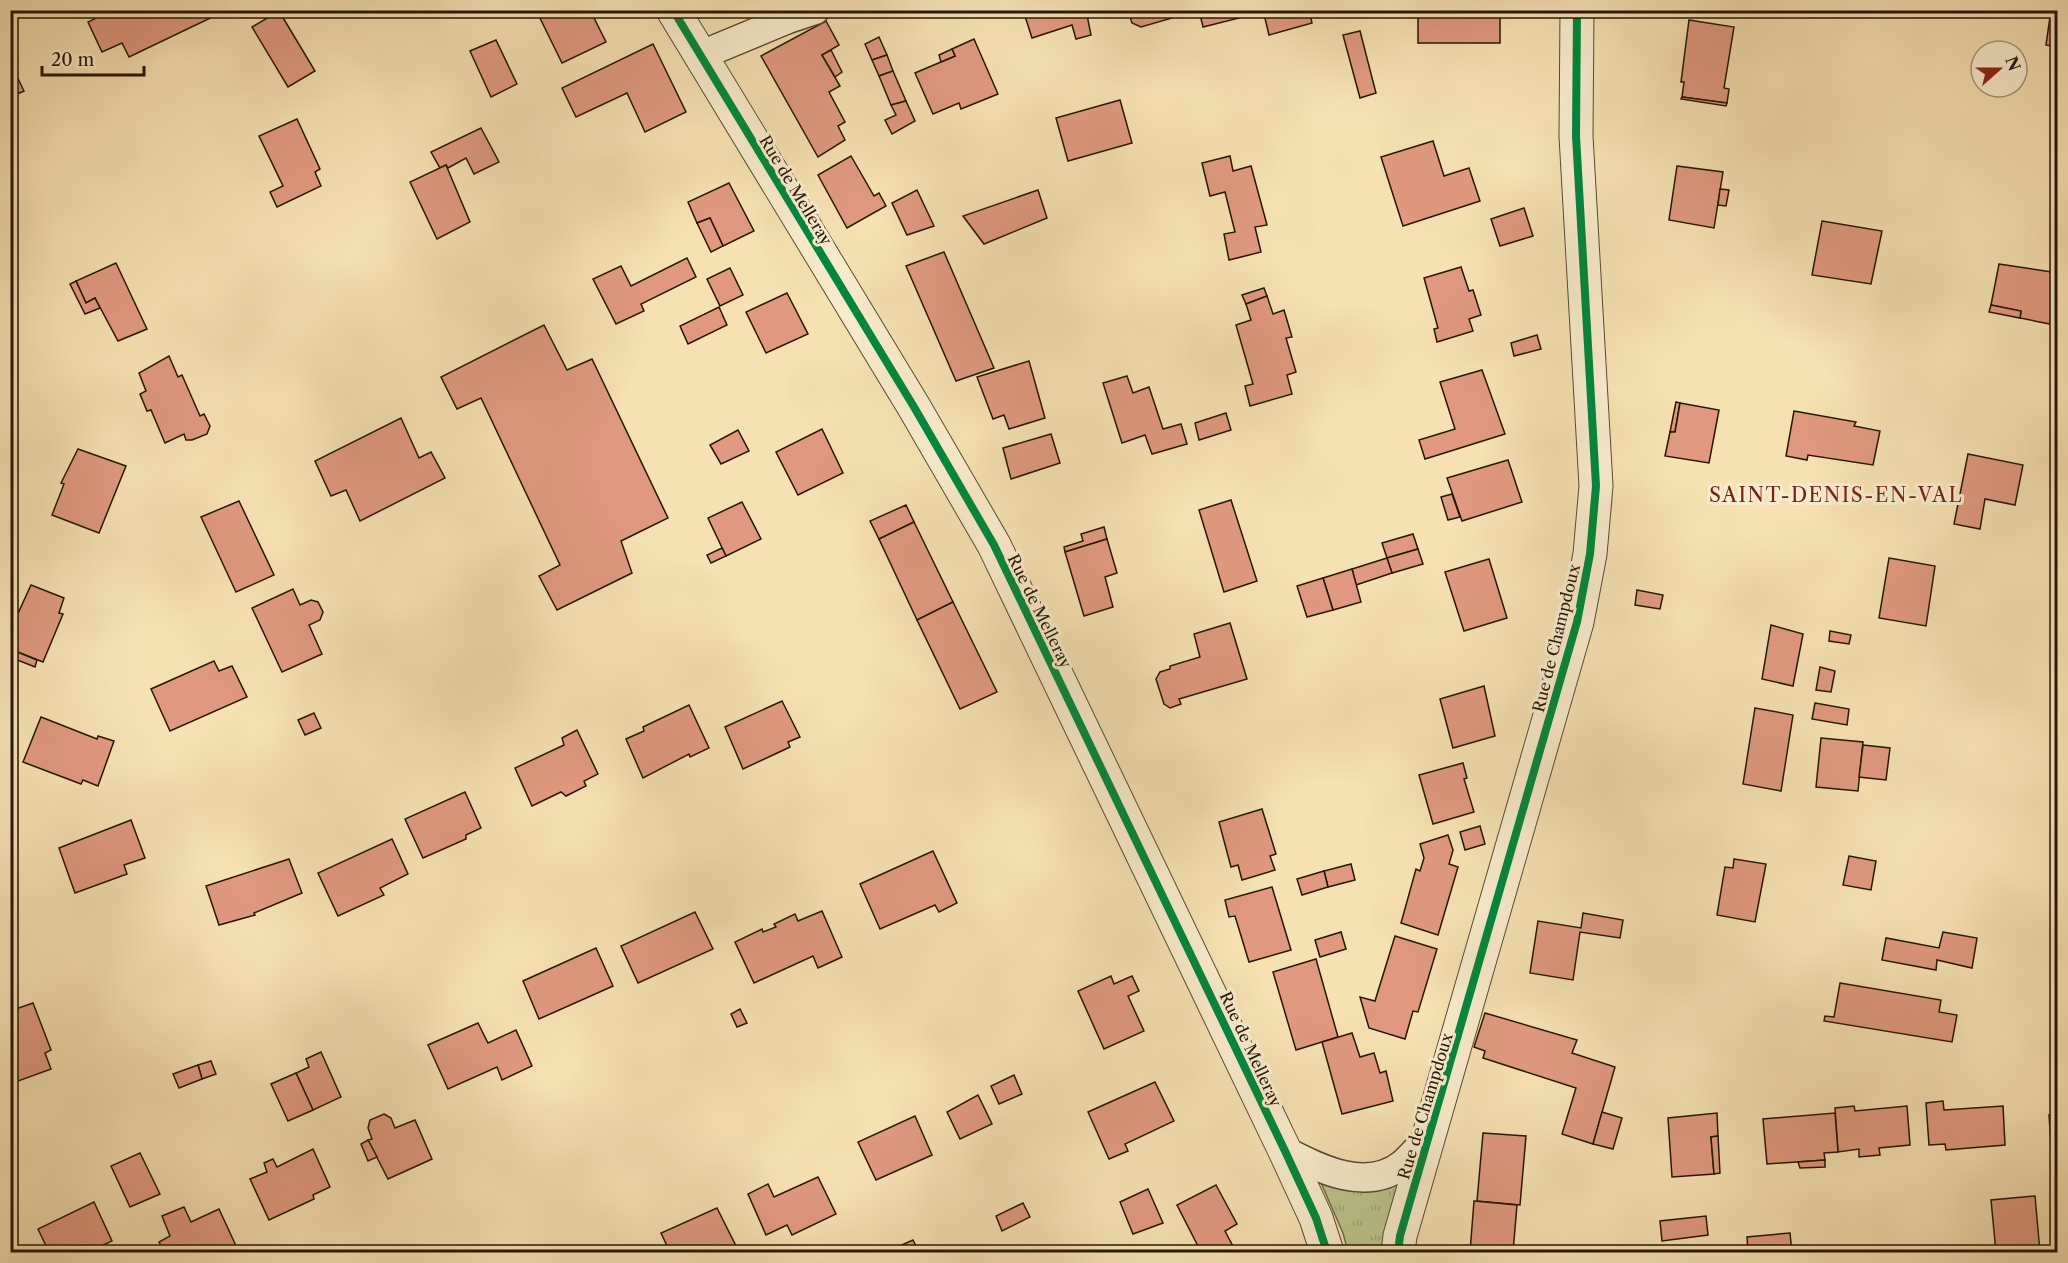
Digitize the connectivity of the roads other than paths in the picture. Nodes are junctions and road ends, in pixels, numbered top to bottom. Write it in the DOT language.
graph roads {
  1 [pos="673,10"];
  2 [pos="815,10"];
  3 [pos="1577,10"];
  4 [pos="699,56"];
  5 [pos="1429,1137"];
  6 [pos="1285,1151"];
  7 [pos="1327,1252"];
  8 [pos="1398,1252"];
  1 -- 4 [label="street, Rue de Melleray"];
  2 -- 4 [label="street"];
  3 -- 5 [label="street, Rue de Champdoux"];
  4 -- 6 [label="street, Rue de Melleray"];
  5 -- 6 [label="street"];
  5 -- 8 [label="street, Rue de Champdoux"];
  6 -- 7 [label="street, Rue de Melleray"];
}
